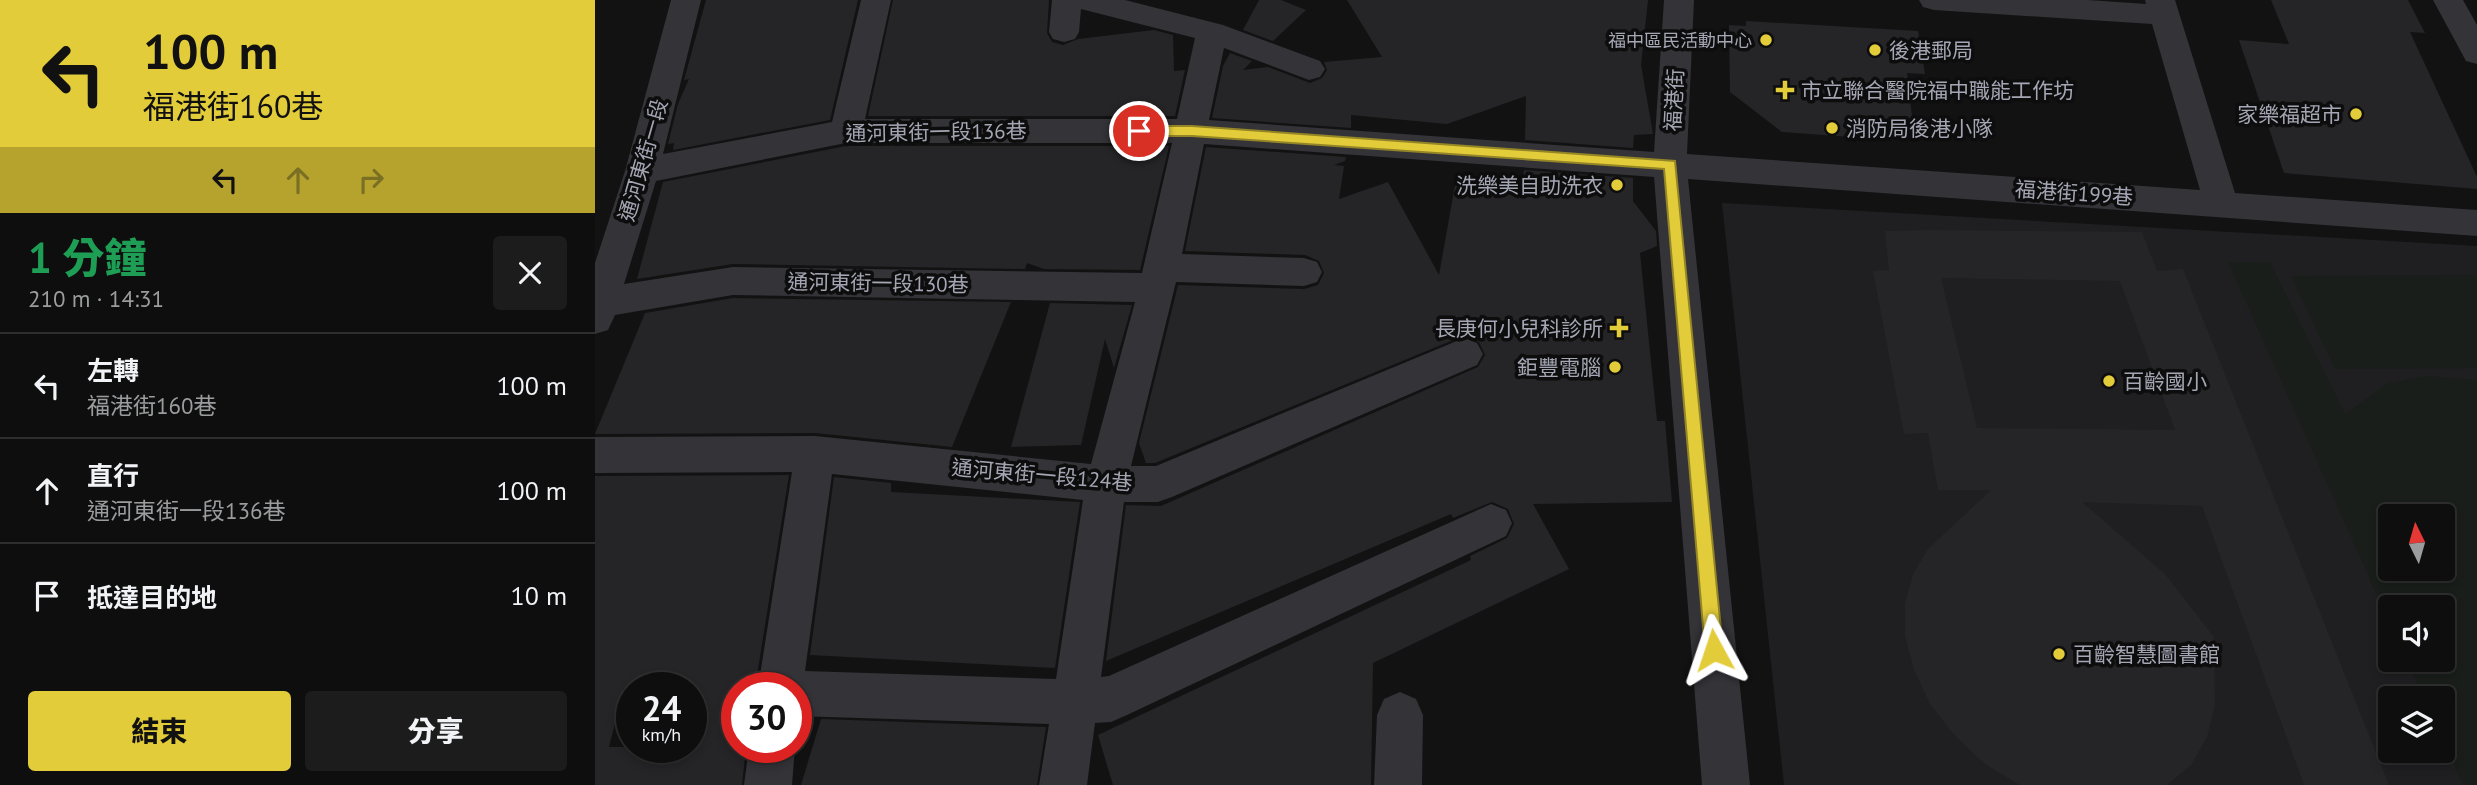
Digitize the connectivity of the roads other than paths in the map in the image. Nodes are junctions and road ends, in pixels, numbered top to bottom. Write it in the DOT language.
graph roads {
  1 [pos="686,0"];
  2 [pos="876,0"];
  3 [pos="1067,0"];
  4 [pos="1085,0"];
  5 [pos="1679,0"];
  6 [pos="1934,0"];
  7 [pos="2448,0"];
  8 [pos="1970,1"];
  9 [pos="2162,8"];
  10 [pos="1064,32"];
  11 [pos="1212,32"];
  12 [pos="2477,53"];
  13 [pos="1309,69"];
  14 [pos="846,131"];
  15 [pos="1192,131"];
  16 [pos="1670,164"];
  17 [pos="642,171"];
  18 [pos="2221,204"];
  19 [pos="2477,223"];
  20 [pos="1304,272"];
  21 [pos="1160,278"];
  22 [pos="597,311"];
  23 [pos="1464,354"];
  24 [pos="815,454"];
  25 [pos="595,455"];
  26 [pos="1106,484"];
  27 [pos="1491,523"];
  28 [pos="782,672"];
  29 [pos="812,694"];
  30 [pos="1076,702"];
  31 [pos="1400,715"];
  32 [pos="770,763"];
  33 [pos="768,785"];
  34 [pos="1063,785"];
  35 [pos="1398,785"];
  36 [pos="1726,785"];
  1 -- 17 [label="street, 通河東街一段"];
  2 -- 14 [label="street"];
  3 -- 10 [label="street"];
  4 -- 11 [label="street"];
  5 -- 16 [label="street, 福港街"];
  6 -- 8 [label="street"];
  7 -- 12 [label="street"];
  8 -- 9 [label="street"];
  9 -- 18 [label="street"];
  11 -- 13 [label="street"];
  11 -- 15 [label="street"];
  14 -- 15 [label="street, 通河東街一段136巷"];
  14 -- 17 [label="street, 通河東街一段136巷"];
  15 -- 16 [label="street, 通河東街一段136巷"];
  15 -- 21 [label="street"];
  16 -- 18 [label="street, 福港街199巷"];
  16 -- 36 [label="street, 福港街"];
  17 -- 22 [label="street, 通河東街一段"];
  18 -- 19 [label="street, 福港街199巷"];
  20 -- 21 [label="street, 通河東街一段130巷"];
  21 -- 22 [label="street, 通河東街一段130巷"];
  21 -- 26 [label="street"];
  23 -- 26 [label="street, 通河東街一段124巷"];
  24 -- 25 [label="street, 通河東街一段124巷"];
  24 -- 26 [label="street, 通河東街一段124巷"];
  24 -- 28 [label="street"];
  26 -- 30 [label="street"];
  27 -- 30 [label="street"];
  29 -- 30 [label="street"];
  30 -- 34 [label="street"];
  31 -- 35 [label="street"];
  32 -- 33 [label="street"];
}
